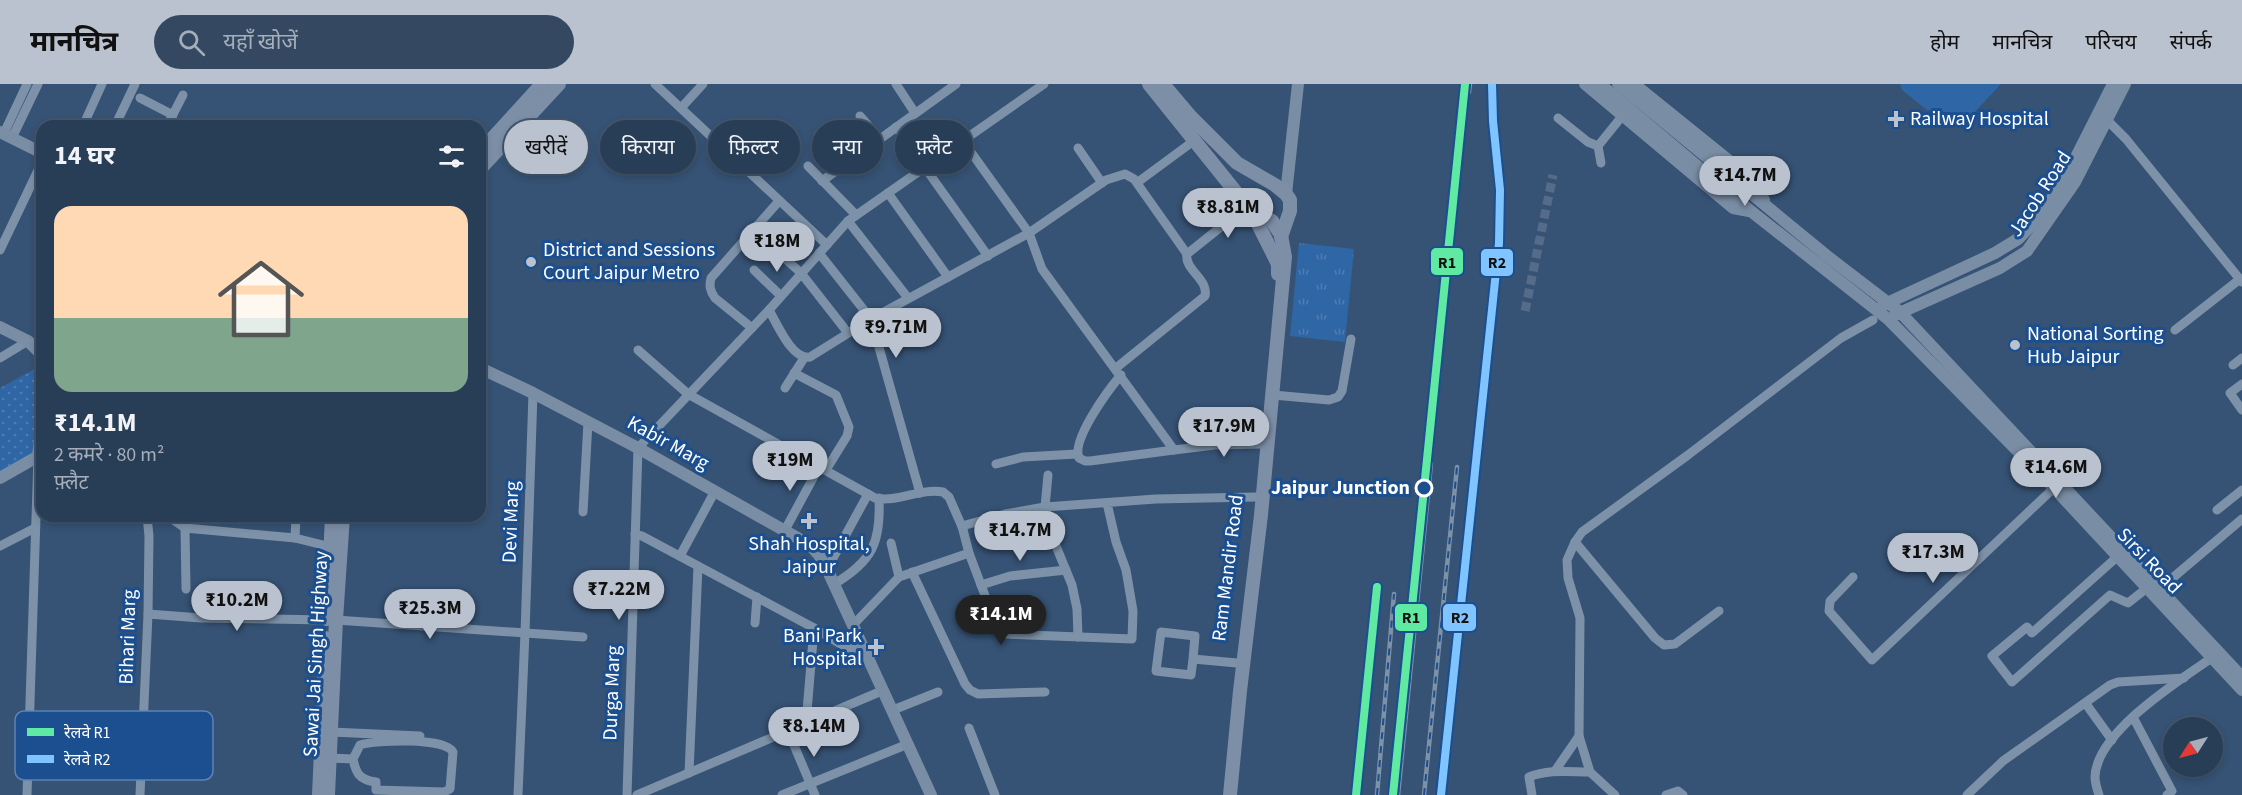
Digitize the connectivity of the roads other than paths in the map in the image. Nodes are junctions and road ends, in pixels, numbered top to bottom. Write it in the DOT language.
graph roads {
  1 [pos="27,84"];
  2 [pos="38,84"];
  3 [pos="102,84"];
  4 [pos="135,84"];
  5 [pos="542,84"];
  6 [pos="559,84"];
  7 [pos="655,84"];
  8 [pos="703,84"];
  9 [pos="896,84"];
  10 [pos="957,84"];
  11 [pos="1044,84"];
  12 [pos="1138,84"];
  13 [pos="1149,84"];
  14 [pos="1163,84"];
  15 [pos="1174,84"];
  16 [pos="1298,84"];
  17 [pos="1585,84"];
  18 [pos="1600,84"];
  19 [pos="1618,84"];
  20 [pos="1634,84"];
  21 [pos="2112,84"];
  22 [pos="2125,84"];
  23 [pos="183,95"];
  24 [pos="140,98"];
  25 [pos="1174,107"];
  26 [pos="681,108"];
  27 [pos="915,113"];
  28 [pos="173,115"];
  29 [pos="1623,115"];
  30 [pos="2102,115"];
  31 [pos="860,116"];
  32 [pos="1558,118"];
  33 [pos="86,120"];
  34 [pos="118,120"];
  35 [pos="170,120"];
  36 [pos="863,120"];
  37 [pos="906,120"];
  38 [pos="1187,121"];
  39 [pos="6,134"];
  40 [pos="973,134"];
  41 [pos="1195,140"];
  42 [pos="486,145"];
  43 [pos="1598,146"];
  44 [pos="1078,148"];
  45 [pos="36,150"];
  46 [pos="973,155"];
  47 [pos="486,163"];
  48 [pos="1601,163"];
  49 [pos="808,166"];
  50 [pos="832,174"];
  51 [pos="915,174"];
  52 [pos="928,174"];
  53 [pos="36,175"];
  54 [pos="822,181"];
  55 [pos="1138,182"];
  56 [pos="1102,183"];
  57 [pos="888,193"];
  58 [pos="1286,194"];
  59 [pos="779,201"];
  60 [pos="1766,206"];
  61 [pos="1253,210"];
  62 [pos="1752,212"];
  63 [pos="852,218"];
  64 [pos="1029,233"];
  65 [pos="1281,237"];
  66 [pos="827,245"];
  67 [pos="0,250"];
  68 [pos="819,253"];
  69 [pos="780,254"];
  70 [pos="1187,254"];
  71 [pos="988,256"];
  72 [pos="754,270"];
  73 [pos="801,273"];
  74 [pos="948,277"];
  75 [pos="2241,280"];
  76 [pos="781,296"];
  77 [pos="908,298"];
  78 [pos="1889,303"];
  79 [pos="769,310"];
  80 [pos="1900,312"];
  81 [pos="1874,314"];
  82 [pos="871,319"];
  83 [pos="1888,319"];
  84 [pos="0,327"];
  85 [pos="752,328"];
  86 [pos="2175,330"];
  87 [pos="848,333"];
  88 [pos="1351,339"];
  89 [pos="36,345"];
  90 [pos="36,345"];
  91 [pos="638,350"];
  92 [pos="2242,357"];
  93 [pos="0,358"];
  94 [pos="804,358"];
  95 [pos="2233,364"];
  96 [pos="486,371"];
  97 [pos="1118,371"];
  98 [pos="794,373"];
  99 [pos="2242,384"];
  100 [pos="785,388"];
  101 [pos="533,393"];
  102 [pos="688,394"];
  103 [pos="1274,395"];
  104 [pos="2242,410"];
  105 [pos="588,422"];
  106 [pos="1261,444"];
  107 [pos="638,448"];
  108 [pos="1174,450"];
  109 [pos="1077,454"];
  110 [pos="36,457"];
  111 [pos="996,465"];
  112 [pos="822,469"];
  113 [pos="1048,475"];
  114 [pos="0,478"];
  115 [pos="2057,485"];
  116 [pos="2242,490"];
  117 [pos="715,491"];
  118 [pos="920,493"];
  119 [pos="868,494"];
  120 [pos="1257,497"];
  121 [pos="879,498"];
  122 [pos="1107,503"];
  123 [pos="1045,507"];
  124 [pos="2217,510"];
  125 [pos="583,512"];
  126 [pos="36,513"];
  127 [pos="2242,519"];
  128 [pos="148,522"];
  129 [pos="176,522"];
  130 [pos="296,522"];
  131 [pos="332,522"];
  132 [pos="342,522"];
  133 [pos="35,528"];
  134 [pos="185,528"];
  135 [pos="963,529"];
  136 [pos="785,530"];
  137 [pos="635,534"];
  138 [pos="295,538"];
  139 [pos="1575,542"];
  140 [pos="891,543"];
  141 [pos="0,546"];
  142 [pos="331,547"];
  143 [pos="969,553"];
  144 [pos="680,556"];
  145 [pos="2117,557"];
  146 [pos="698,566"];
  147 [pos="828,569"];
  148 [pos="1066,570"];
  149 [pos="912,572"];
  150 [pos="899,577"];
  151 [pos="1853,577"];
  152 [pos="834,584"];
  153 [pos="981,585"];
  154 [pos="186,589"];
  155 [pos="2154,590"];
  156 [pos="757,597"];
  157 [pos="1719,611"];
  158 [pos="148,614"];
  159 [pos="332,620"];
  160 [pos="755,623"];
  161 [pos="853,625"];
  162 [pos="814,628"];
  163 [pos="525,633"];
  164 [pos="583,637"];
  165 [pos="1078,637"];
  166 [pos="864,647"];
  167 [pos="2214,657"];
  168 [pos="1193,659"];
  169 [pos="1237,663"];
  170 [pos="2242,677"];
  171 [pos="2184,678"];
  172 [pos="884,690"];
  173 [pos="2242,690"];
  174 [pos="938,692"];
  175 [pos="1045,692"];
  176 [pos="2086,704"];
  177 [pos="893,710"];
  178 [pos="30,711"];
  179 [pos="144,711"];
  180 [pos="2133,717"];
  181 [pos="806,723"];
  182 [pos="969,728"];
  183 [pos="788,731"];
  184 [pos="331,732"];
  185 [pos="420,736"];
  186 [pos="1579,736"];
  187 [pos="2112,740"];
  188 [pos="908,744"];
  189 [pos="330,758"];
  190 [pos="353,759"];
  191 [pos="1555,771"];
  192 [pos="1590,772"];
  193 [pos="689,773"];
  194 [pos="27,780"];
  195 [pos="141,780"];
  196 [pos="810,784"];
  197 [pos="27,795"];
  198 [pos="140,795"];
  199 [pos="319,795"];
  200 [pos="328,795"];
  201 [pos="518,795"];
  202 [pos="627,795"];
  203 [pos="637,795"];
  204 [pos="782,795"];
  205 [pos="815,795"];
  206 [pos="931,795"];
  207 [pos="996,795"];
  208 [pos="1221,795"];
  209 [pos="1230,795"];
  210 [pos="1532,795"];
  211 [pos="1615,795"];
  212 [pos="1666,795"];
  213 [pos="1683,795"];
  214 [pos="1967,795"];
  215 [pos="2099,795"];
  216 [pos="2167,795"];
  1 -- 39 [label="street"];
  2 -- 39 [label="street"];
  3 -- 33 [label="street"];
  4 -- 34 [label="street"];
  5 -- 42 [label="main road"];
  6 -- 47 [label="main road"];
  7 -- 26 [label="street"];
  8 -- 26 [label="street"];
  9 -- 27 [label="street"];
  10 -- 27 [label="street"];
  11 -- 40 [label="street"];
  12 -- 38 [label="main road"];
  13 -- 25 [label="main road"];
  14 -- 25 [label="main road"];
  15 -- 38 [label="main road"];
  16 -- 58 [label="street"];
  17 -- 29 [label="street"];
  18 -- 62 [label="street, Sirsi Road"];
  19 -- 60 [label="street, Sirsi Road"];
  20 -- 60 [label="street"];
  21 -- 30 [label="street, Jacob Road"];
  22 -- 30 [label="street, Jacob Road"];
  23 -- 28 [label="street"];
  24 -- 28 [label="street"];
  25 -- 38 [label="main road"];
  26 -- 59 [label="street"];
  27 -- 37 [label="street"];
  28 -- 35 [label="street"];
  29 -- 43 [label="street"];
  29 -- 62 [label="street"];
  30 -- 75 [label="street"];
  30 -- 78 [label="street, Jacob Road"];
  30 -- 80 [label="street, Jacob Road"];
  31 -- 36 [label="street"];
  32 -- 43 [label="street"];
  38 -- 41 [label="main road"];
  38 -- 58 [label="main road"];
  39 -- 45 [label="street"];
  41 -- 55 [label="street"];
  41 -- 61 [label="main road"];
  43 -- 48 [label="street"];
  44 -- 56 [label="street"];
  46 -- 64 [label="street"];
  49 -- 54 [label="street"];
  50 -- 54 [label="street"];
  51 -- 57 [label="street"];
  52 -- 71 [label="street"];
  53 -- 67 [label="street"];
  54 -- 63 [label="street"];
  55 -- 56 [label="street"];
  55 -- 70 [label="street"];
  56 -- 64 [label="street"];
  57 -- 63 [label="street"];
  57 -- 74 [label="street"];
  58 -- 65 [label="main road"];
  59 -- 66 [label="street"];
  59 -- 85 [label="street"];
  60 -- 78 [label="street, Sirsi Road"];
  61 -- 65 [label="main road"];
  61 -- 70 [label="street"];
  61 -- 106 [label="main road, Ram Mandir Road"];
  62 -- 81 [label="street, Sirsi Road"];
  63 -- 66 [label="street"];
  63 -- 77 [label="street"];
  64 -- 71 [label="street"];
  64 -- 97 [label="street"];
  65 -- 103 [label="main road, Ram Mandir Road"];
  66 -- 68 [label="street"];
  68 -- 73 [label="street"];
  68 -- 82 [label="street"];
  69 -- 73 [label="street"];
  70 -- 97 [label="street"];
  71 -- 74 [label="street"];
  72 -- 76 [label="street"];
  73 -- 76 [label="street"];
  73 -- 87 [label="street"];
  74 -- 77 [label="street"];
  75 -- 86 [label="street"];
  76 -- 79 [label="street"];
  77 -- 82 [label="street"];
  78 -- 80 [label="street, Sirsi Road"];
  78 -- 81 [label="street, Jacob Road"];
  79 -- 85 [label="street"];
  79 -- 94 [label="street"];
  80 -- 83 [label="street, Jacob Road"];
  80 -- 115 [label="street, Sirsi Road"];
  81 -- 83 [label="street, Sirsi Road"];
  81 -- 139 [label="street"];
  82 -- 87 [label="street"];
  82 -- 118 [label="street"];
  83 -- 115 [label="street, Sirsi Road"];
  84 -- 89 [label="street"];
  85 -- 102 [label="street"];
  87 -- 94 [label="street"];
  88 -- 103 [label="street"];
  90 -- 93 [label="street"];
  91 -- 102 [label="street"];
  92 -- 95 [label="street"];
  94 -- 98 [label="street"];
  96 -- 101 [label="street, Kabir Marg"];
  97 -- 108 [label="street"];
  97 -- 109 [label="street"];
  98 -- 100 [label="street"];
  98 -- 112 [label="street"];
  99 -- 104 [label="street"];
  101 -- 105 [label="street, Kabir Marg"];
  101 -- 163 [label="street, Devi Marg"];
  102 -- 107 [label="street"];
  102 -- 112 [label="street"];
  103 -- 209 [label="main road, Ram Mandir Road"];
  105 -- 107 [label="street, Kabir Marg"];
  105 -- 125 [label="street"];
  106 -- 108 [label="street"];
  106 -- 120 [label="main road, Ram Mandir Road"];
  107 -- 117 [label="street, Kabir Marg"];
  107 -- 137 [label="street, Durga Marg"];
  108 -- 109 [label="street"];
  109 -- 111 [label="street"];
  110 -- 114 [label="street"];
  112 -- 119 [label="street"];
  112 -- 136 [label="street"];
  113 -- 123 [label="street"];
  115 -- 145 [label="street, Sirsi Road"];
  115 -- 151 [label="street"];
  115 -- 155 [label="street, Sirsi Road"];
  116 -- 124 [label="street"];
  117 -- 136 [label="street, Kabir Marg"];
  117 -- 144 [label="street"];
  118 -- 121 [label="street"];
  118 -- 135 [label="street"];
  119 -- 121 [label="street"];
  119 -- 147 [label="street"];
  120 -- 122 [label="street"];
  120 -- 169 [label="main road, Ram Mandir Road"];
  121 -- 152 [label="street"];
  122 -- 123 [label="street"];
  122 -- 165 [label="street"];
  123 -- 135 [label="street"];
  123 -- 148 [label="street"];
  126 -- 133 [label="street"];
  127 -- 155 [label="street"];
  128 -- 158 [label="street, Bihari Marg"];
  129 -- 134 [label="street"];
  130 -- 138 [label="street"];
  131 -- 142 [label="main road"];
  132 -- 159 [label="main road, Sawai Jai Singh Highway"];
  133 -- 141 [label="street"];
  133 -- 178 [label="street"];
  134 -- 138 [label="street"];
  134 -- 154 [label="street"];
  135 -- 143 [label="street"];
  136 -- 147 [label="street, Kabir Marg"];
  137 -- 144 [label="street"];
  137 -- 202 [label="street, Durga Marg"];
  138 -- 142 [label="street"];
  139 -- 157 [label="street"];
  139 -- 186 [label="street"];
  140 -- 150 [label="street"];
  142 -- 159 [label="main road"];
  143 -- 149 [label="street"];
  143 -- 153 [label="street"];
  144 -- 146 [label="street"];
  145 -- 155 [label="street, Sirsi Road"];
  145 -- 155 [label="street"];
  146 -- 156 [label="street"];
  146 -- 193 [label="street"];
  147 -- 152 [label="street, Kabir Marg"];
  148 -- 153 [label="street"];
  148 -- 165 [label="street"];
  149 -- 150 [label="street"];
  149 -- 175 [label="street"];
  150 -- 161 [label="street"];
  152 -- 161 [label="street, Kabir Marg"];
  153 -- 165 [label="street"];
  155 -- 167 [label="street, Sirsi Road"];
  155 -- 170 [label="street, Sirsi Road"];
  156 -- 160 [label="street"];
  156 -- 162 [label="street"];
  158 -- 159 [label="street"];
  158 -- 179 [label="street, Bihari Marg"];
  159 -- 163 [label="street"];
  159 -- 184 [label="main road, Sawai Jai Singh Highway"];
  159 -- 199 [label="main road"];
  161 -- 166 [label="street, Kabir Marg"];
  162 -- 166 [label="street"];
  162 -- 181 [label="street"];
  163 -- 164 [label="street"];
  163 -- 201 [label="street, Devi Marg"];
  166 -- 172 [label="street, Kabir Marg"];
  167 -- 171 [label="street"];
  167 -- 173 [label="street, Sirsi Road"];
  168 -- 168 [label="street"];
  168 -- 169 [label="street"];
  169 -- 208 [label="main road, Ram Mandir Road"];
  171 -- 176 [label="street"];
  171 -- 180 [label="street"];
  172 -- 177 [label="street, Kabir Marg"];
  172 -- 181 [label="street"];
  174 -- 177 [label="street"];
  176 -- 187 [label="street"];
  176 -- 214 [label="street"];
  177 -- 188 [label="street, Kabir Marg"];
  180 -- 187 [label="street"];
  180 -- 216 [label="street"];
  181 -- 183 [label="street"];
  182 -- 207 [label="street"];
  183 -- 193 [label="street"];
  183 -- 196 [label="street"];
  184 -- 185 [label="street"];
  184 -- 189 [label="main road, Sawai Jai Singh Highway"];
  186 -- 191 [label="street"];
  186 -- 192 [label="street"];
  187 -- 215 [label="street"];
  188 -- 196 [label="street"];
  188 -- 206 [label="street, Kabir Marg"];
  189 -- 190 [label="street"];
  189 -- 200 [label="main road, Sawai Jai Singh Highway"];
  190 -- 190 [label="street"];
  191 -- 192 [label="street"];
  191 -- 210 [label="street"];
  192 -- 211 [label="street"];
  193 -- 203 [label="street"];
  194 -- 197 [label="street"];
  195 -- 198 [label="street, Bihari Marg"];
  196 -- 204 [label="street"];
  196 -- 205 [label="street"];
  212 -- 213 [label="street"];
}
